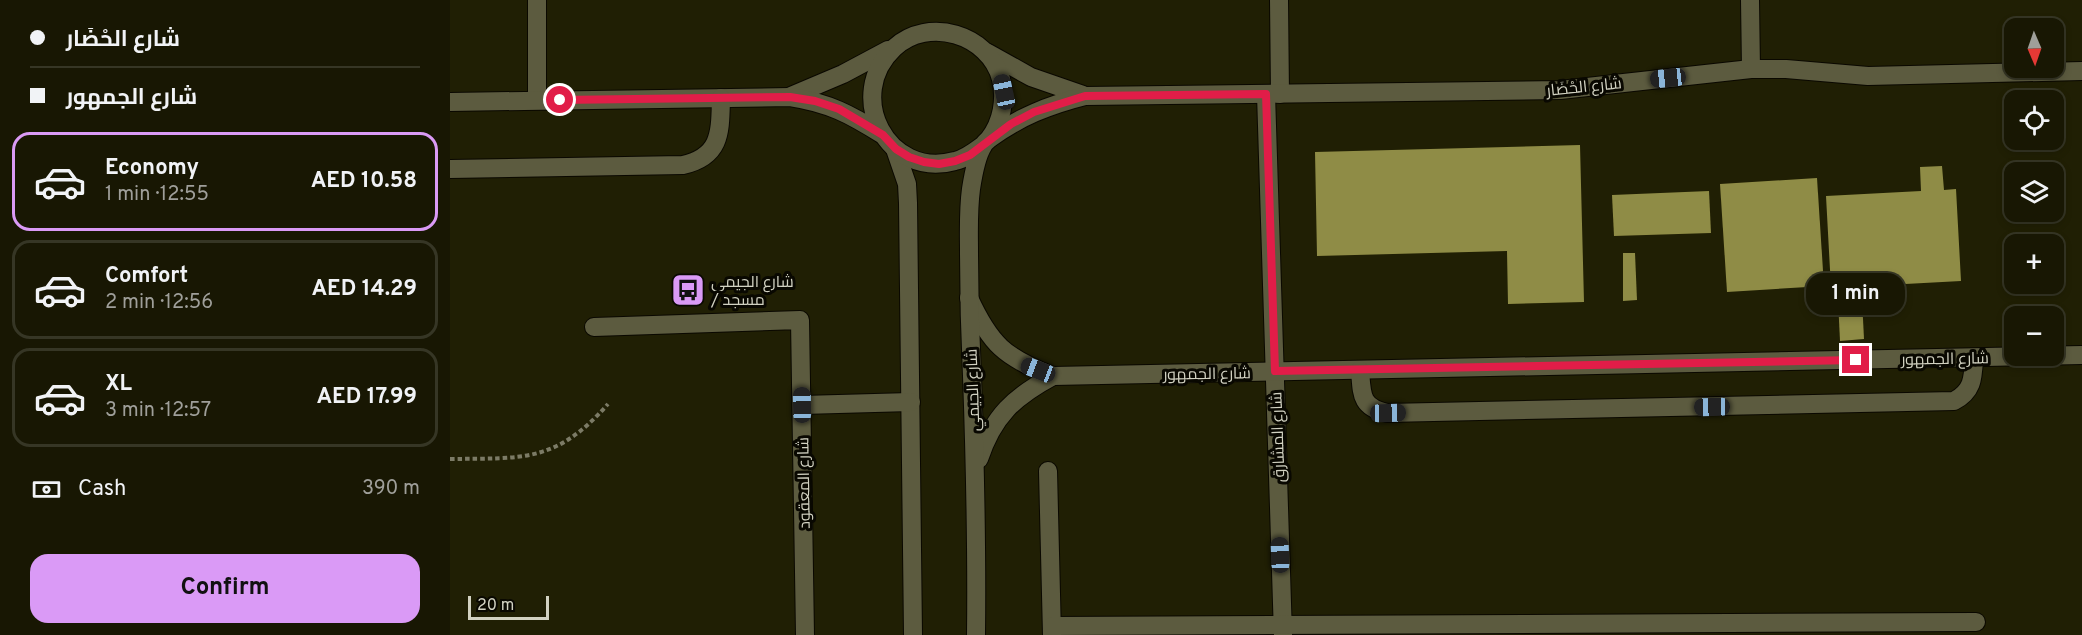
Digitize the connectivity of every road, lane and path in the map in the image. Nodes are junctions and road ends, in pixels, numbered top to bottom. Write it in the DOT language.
graph roads {
  1 [pos="537,0"];
  2 [pos="1279,0"];
  3 [pos="1750,0"];
  4 [pos="895,47"];
  5 [pos="982,49"];
  6 [pos="1751,69"];
  7 [pos="2082,71"];
  8 [pos="1273,94"];
  9 [pos="1085,96"];
  10 [pos="790,97"];
  11 [pos="721,98"];
  12 [pos="537,100"];
  13 [pos="450,102"];
  14 [pos="889,142"];
  15 [pos="986,142"];
  16 [pos="450,169"];
  17 [pos="969,298"];
  18 [pos="594,327"];
  19 [pos="2082,356"];
  20 [pos="1974,358"];
  21 [pos="1360,370"];
  22 [pos="1275,371"];
  23 [pos="1053,376"];
  24 [pos="911,402"];
  25 [pos="608,404"];
  26 [pos="802,405"];
  27 [pos="450,459"];
  28 [pos="975,469"];
  29 [pos="1048,471"];
  30 [pos="1976,622"];
  31 [pos="1283,629"];
  32 [pos="1052,631"];
  33 [pos="805,635"];
  34 [pos="913,635"];
  35 [pos="976,635"];
  1 -- 12 [label="street"];
  2 -- 8 [label="street, شارع المشارق"];
  3 -- 6 [label="street"];
  4 -- 5 [label="street"];
  4 -- 10 [label="street"];
  4 -- 14 [label="street"];
  5 -- 9 [label="street, شارع الحْضَار"];
  5 -- 15 [label="street"];
  6 -- 7 [label="street, شارع الحْضَار"];
  6 -- 8 [label="street, شارع الحْضَار"];
  8 -- 9 [label="street, شارع الحْضَار"];
  8 -- 22 [label="street, شارع المشارق"];
  9 -- 15 [label="street, شارع الحْضَار"];
  10 -- 11 [label="street"];
  10 -- 14 [label="street"];
  11 -- 12 [label="street"];
  11 -- 16 [label="street"];
  12 -- 13 [label="street"];
  14 -- 15 [label="street"];
  14 -- 24 [label="street"];
  15 -- 17 [label="street, شارع الجيمي"];
  17 -- 23 [label="street, شارع الجمهور"];
  17 -- 28 [label="street, شارع الجيمي"];
  18 -- 26 [label="street, شارع المعقود"];
  19 -- 20 [label="street, شارع الجمهور"];
  20 -- 21 [label="street, شارع الجمهور"];
  20 -- 21 [label="street"];
  21 -- 22 [label="street, شارع الجمهور"];
  22 -- 23 [label="street, شارع الجمهور"];
  22 -- 31 [label="street, شارع المشارق"];
  23 -- 28 [label="street, شارع الجمهور"];
  24 -- 26 [label="street"];
  24 -- 34 [label="street"];
  25 -- 27 [label="path"];
  26 -- 33 [label="street, شارع المعقود"];
  28 -- 35 [label="street, شارع الجيمي"];
  29 -- 32 [label="street"];
  30 -- 31 [label="street"];
  31 -- 32 [label="street"];
}
